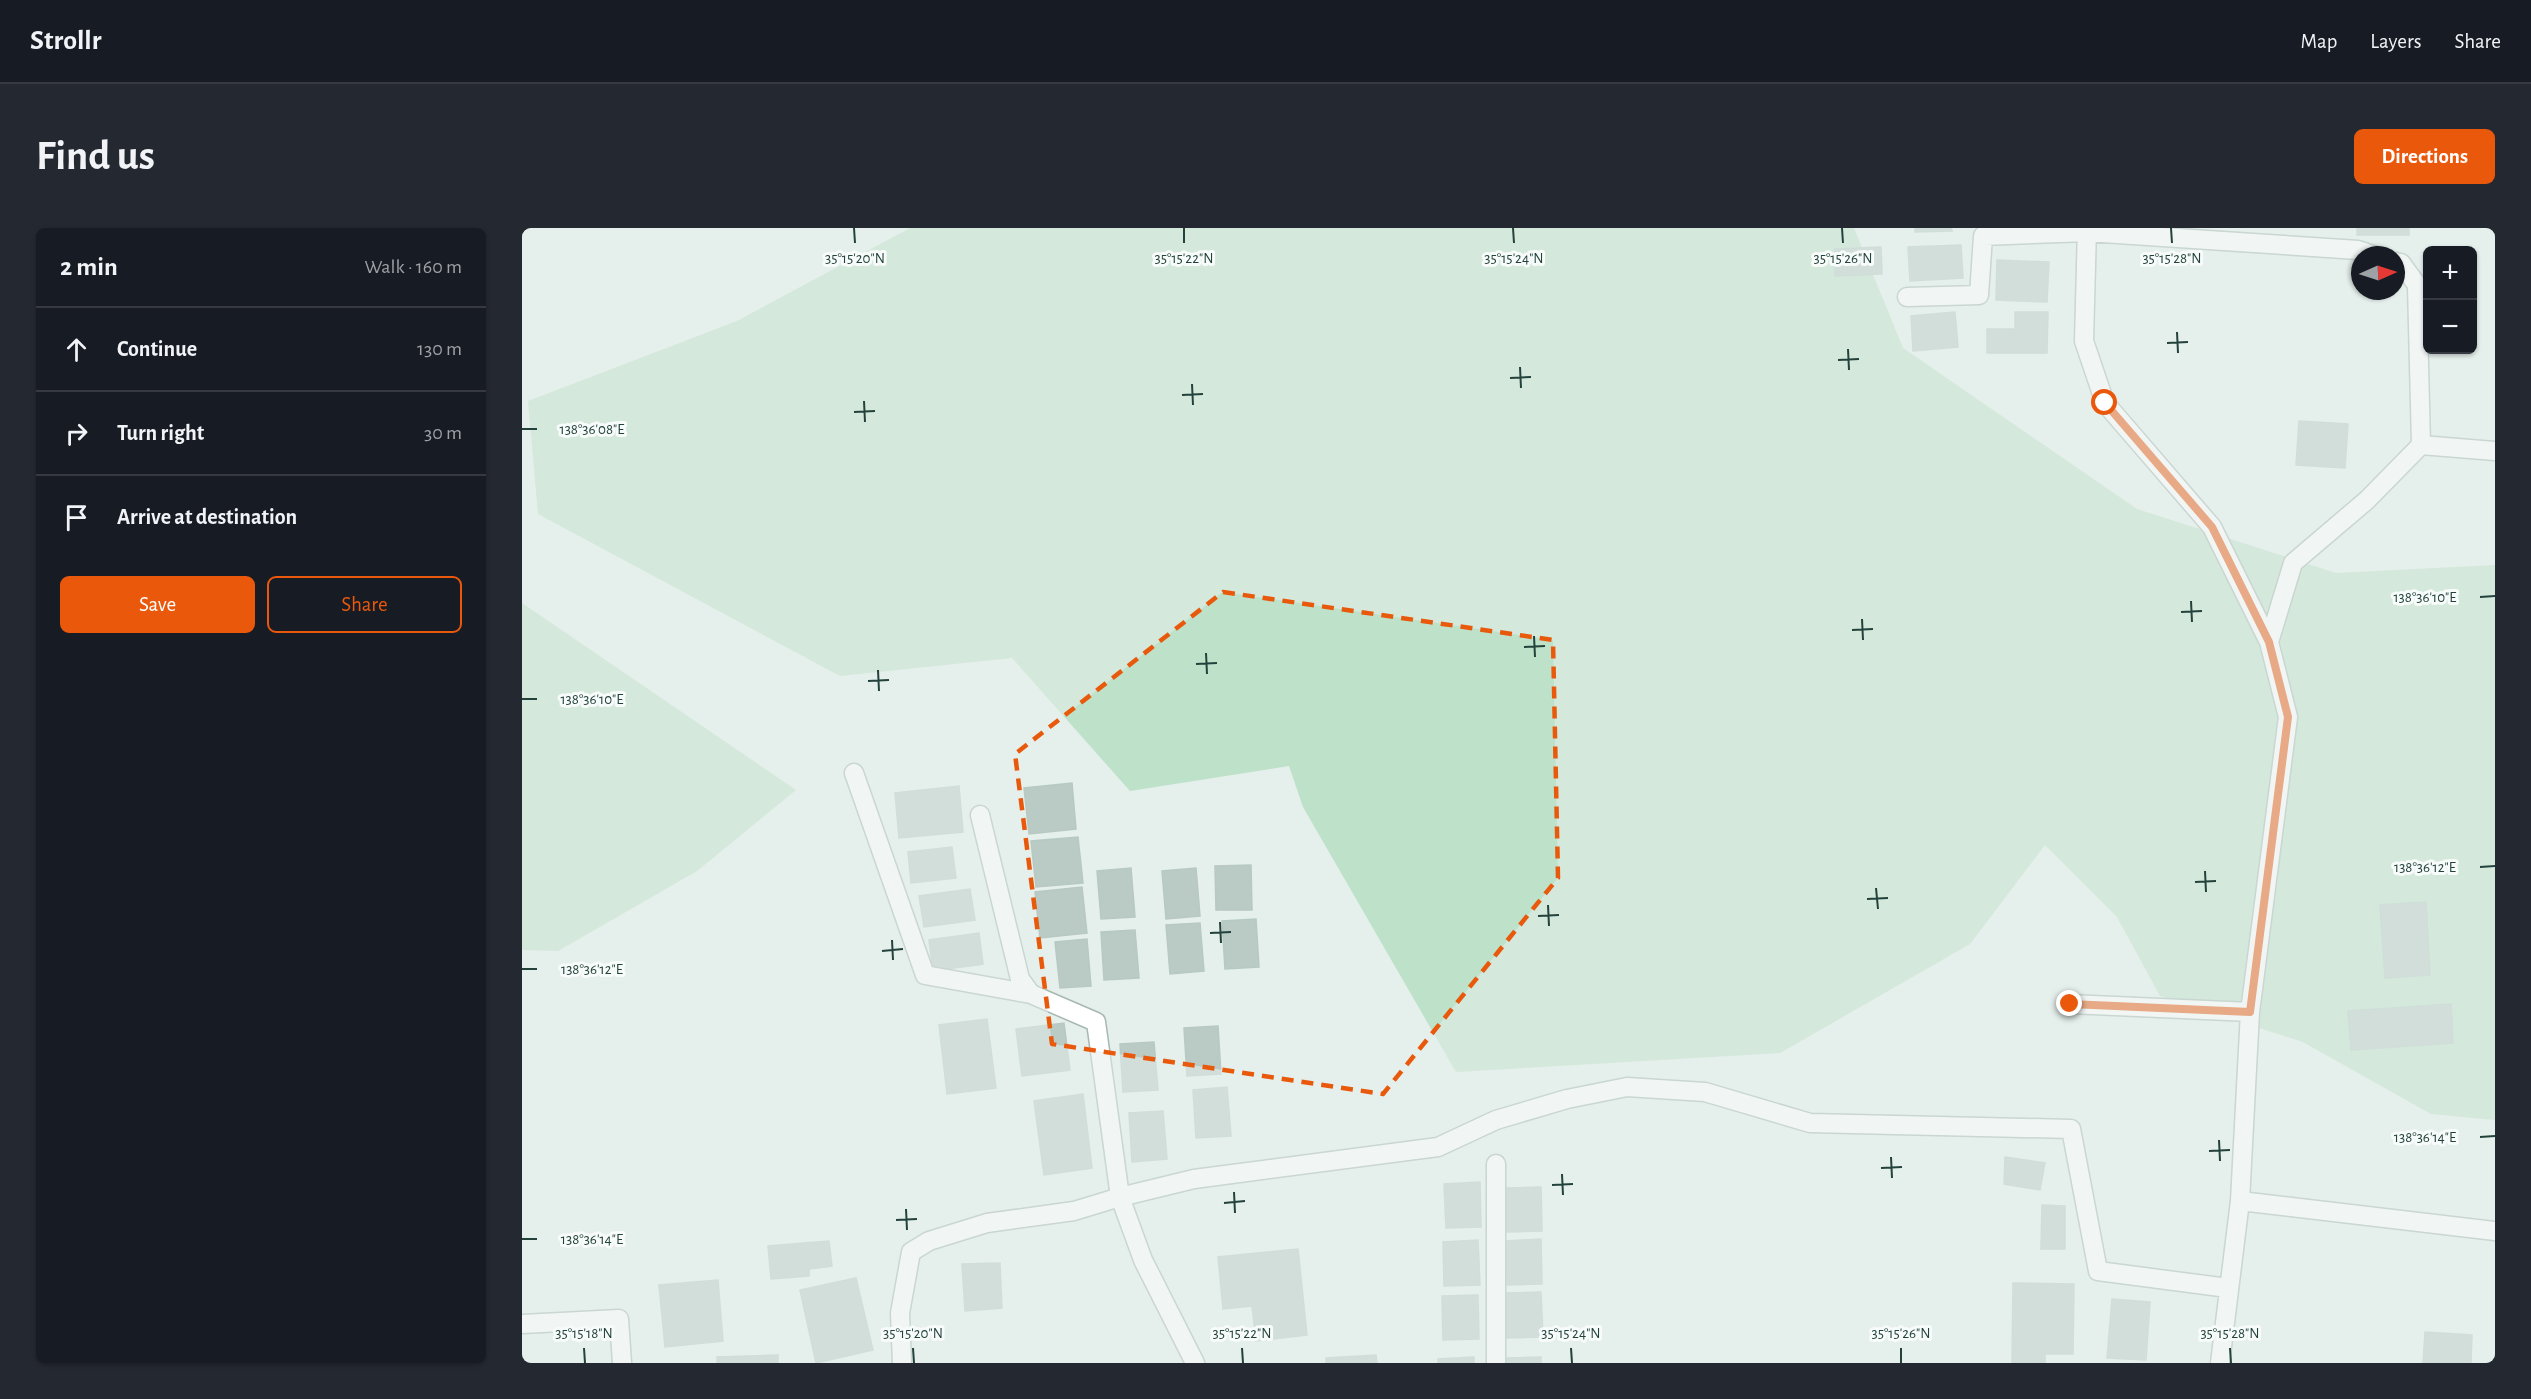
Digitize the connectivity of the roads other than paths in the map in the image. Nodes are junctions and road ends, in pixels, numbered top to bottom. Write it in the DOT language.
graph roads {
  1 [pos="2087,230"];
  2 [pos="2351,249"];
  3 [pos="2405,269"];
  4 [pos="1907,297"];
  5 [pos="2421,444"];
  6 [pos="2495,452"];
  7 [pos="2269,642"];
  8 [pos="854,773"];
  9 [pos="980,815"];
  10 [pos="1031,994"];
  11 [pos="2070,1004"];
  12 [pos="2250,1012"];
  13 [pos="1496,1164"];
  14 [pos="1120,1197"];
  15 [pos="2240,1201"];
  16 [pos="2495,1231"];
  17 [pos="2229,1288"];
  18 [pos="522,1324"];
  19 [pos="622,1363"];
  20 [pos="902,1363"];
  21 [pos="1195,1363"];
  22 [pos="1496,1363"];
  23 [pos="2220,1363"];
  1 -- 2 [label="street"];
  1 -- 4 [label="street"];
  1 -- 7 [label="street"];
  3 -- 5 [label="street"];
  5 -- 6 [label="street"];
  5 -- 7 [label="street"];
  7 -- 12 [label="street"];
  8 -- 10 [label="street"];
  9 -- 10 [label="street"];
  10 -- 14 [label="street"];
  11 -- 12 [label="street"];
  12 -- 15 [label="street"];
  13 -- 22 [label="street"];
  14 -- 17 [label="street"];
  14 -- 20 [label="street"];
  14 -- 21 [label="street"];
  15 -- 16 [label="street"];
  15 -- 17 [label="street"];
  17 -- 23 [label="street"];
  18 -- 19 [label="street"];
}
